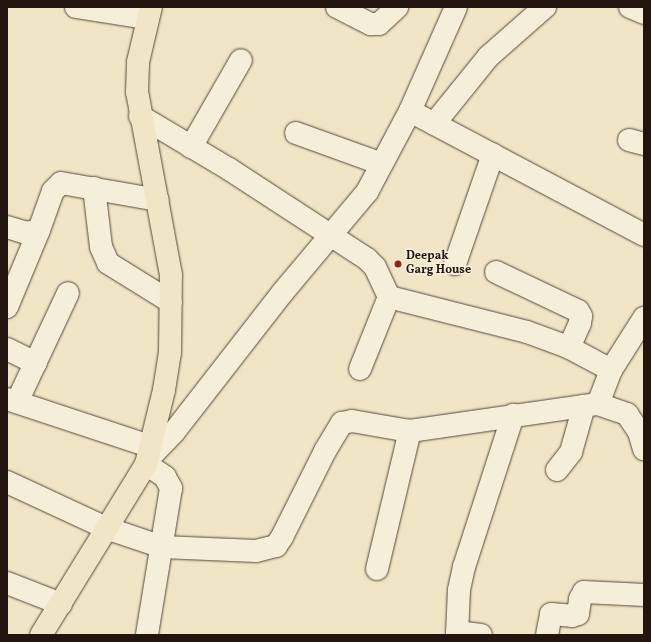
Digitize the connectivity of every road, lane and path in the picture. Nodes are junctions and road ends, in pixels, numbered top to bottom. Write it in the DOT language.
graph roads {
  1 [pos="76,7"];
  2 [pos="337,7"];
  3 [pos="397,7"];
  4 [pos="456,7"];
  5 [pos="545,7"];
  6 [pos="630,7"];
  7 [pos="149,12"];
  8 [pos="644,13"];
  9 [pos="241,60"];
  10 [pos="410,111"];
  11 [pos="140,116"];
  12 [pos="434,124"];
  13 [pos="296,133"];
  14 [pos="191,147"];
  15 [pos="493,154"];
  16 [pos="382,164"];
  17 [pos="94,188"];
  18 [pos="158,200"];
  19 [pos="7,227"];
  20 [pos="39,230"];
  21 [pos="332,235"];
  22 [pos="644,235"];
  23 [pos="455,264"];
  24 [pos="496,272"];
  25 [pos="68,293"];
  26 [pos="389,297"];
  27 [pos="171,302"];
  28 [pos="7,307"];
  29 [pos="644,318"];
  30 [pos="569,348"];
  31 [pos="7,349"];
  32 [pos="36,363"];
  33 [pos="360,369"];
  34 [pos="611,370"];
  35 [pos="12,400"];
  36 [pos="591,405"];
  37 [pos="636,413"];
  38 [pos="513,415"];
  39 [pos="410,431"];
  40 [pos="644,449"];
  41 [pos="149,457"];
  42 [pos="557,470"];
  43 [pos="7,482"];
  44 [pos="106,528"];
  45 [pos="162,547"];
  46 [pos="377,568"];
  47 [pos="7,584"];
  48 [pos="644,595"];
  49 [pos="61,604"];
  50 [pos="457,634"];
  51 [pos="42,635"];
  52 [pos="147,635"];
  53 [pos="481,635"];
  54 [pos="547,635"];
  1 -- 7 [label="street"];
  2 -- 3 [label="street"];
  4 -- 10 [label="street"];
  5 -- 12 [label="street"];
  6 -- 8 [label="street"];
  7 -- 11 [label="main road"];
  9 -- 14 [label="street"];
  10 -- 12 [label="street"];
  10 -- 16 [label="street"];
  11 -- 14 [label="street"];
  11 -- 18 [label="main road"];
  12 -- 15 [label="street"];
  13 -- 16 [label="street"];
  14 -- 21 [label="street"];
  15 -- 22 [label="street"];
  15 -- 23 [label="street"];
  16 -- 21 [label="street"];
  17 -- 18 [label="street"];
  17 -- 20 [label="street"];
  17 -- 27 [label="street"];
  18 -- 27 [label="main road"];
  19 -- 20 [label="street"];
  20 -- 28 [label="street"];
  21 -- 26 [label="street"];
  21 -- 41 [label="street"];
  24 -- 30 [label="street"];
  25 -- 32 [label="street"];
  26 -- 30 [label="street"];
  26 -- 33 [label="street"];
  27 -- 41 [label="main road"];
  29 -- 34 [label="street"];
  30 -- 34 [label="street"];
  31 -- 32 [label="street"];
  32 -- 35 [label="street"];
  34 -- 36 [label="street"];
  35 -- 41 [label="street"];
  36 -- 37 [label="street"];
  36 -- 38 [label="street"];
  36 -- 42 [label="street"];
  37 -- 40 [label="street"];
  38 -- 39 [label="street"];
  38 -- 50 [label="street"];
  39 -- 45 [label="street"];
  39 -- 46 [label="street"];
  41 -- 44 [label="main road"];
  41 -- 45 [label="street"];
  43 -- 44 [label="street"];
  44 -- 45 [label="street"];
  44 -- 49 [label="main road"];
  45 -- 52 [label="street"];
  47 -- 49 [label="street"];
  48 -- 54 [label="street"];
  49 -- 51 [label="main road"];
  50 -- 53 [label="street"];
}
